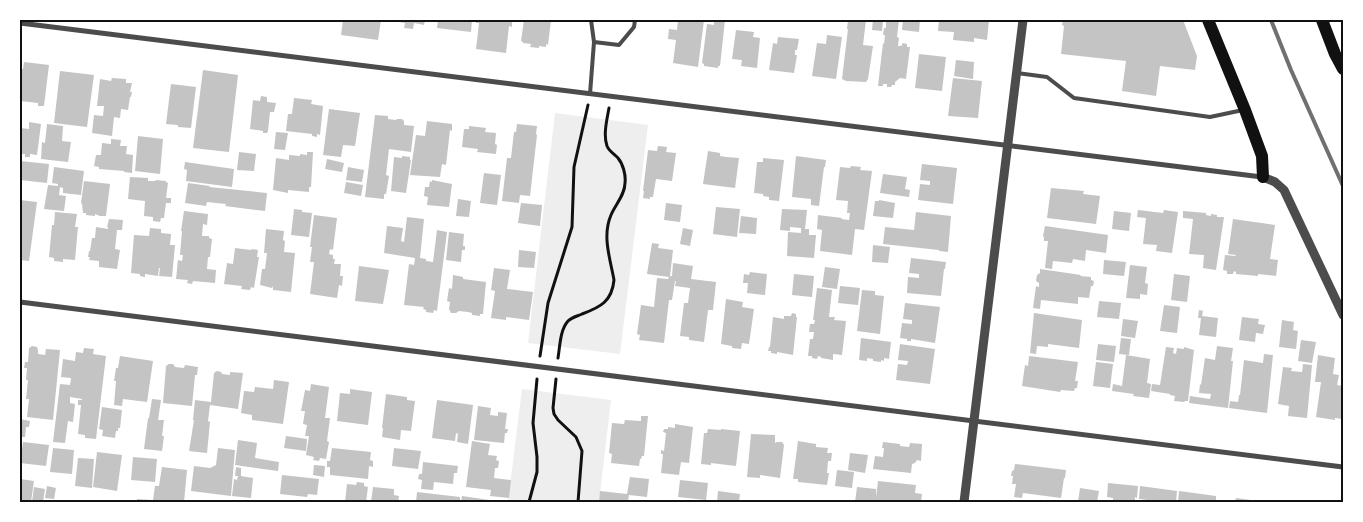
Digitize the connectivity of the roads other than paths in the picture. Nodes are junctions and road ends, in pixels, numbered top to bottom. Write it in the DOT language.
graph roads {
  1 [pos="591,20"];
  2 [pos="635,20"];
  3 [pos="1023,20"];
  4 [pos="1208,20"];
  5 [pos="1322,20"];
  6 [pos="20,23"];
  7 [pos="594,42"];
  8 [pos="1343,69"];
  9 [pos="1017,73"];
  10 [pos="590,94"];
  11 [pos="1245,110"];
  12 [pos="1008,146"];
  13 [pos="1263,177"];
  14 [pos="20,302"];
  15 [pos="1343,315"];
  16 [pos="974,421"];
  17 [pos="1343,467"];
  18 [pos="964,502"];
  1 -- 7 [label="lane"];
  2 -- 7 [label="lane"];
  3 -- 9 [label="street"];
  4 -- 11 [label="main road"];
  5 -- 8 [label="main road"];
  6 -- 10 [label="street"];
  7 -- 10 [label="lane"];
  9 -- 11 [label="lane"];
  9 -- 12 [label="street"];
  10 -- 12 [label="street"];
  11 -- 13 [label="main road"];
  12 -- 13 [label="street"];
  12 -- 16 [label="street"];
  13 -- 15 [label="street"];
  14 -- 16 [label="street"];
  16 -- 17 [label="street"];
  16 -- 18 [label="street"];
}
